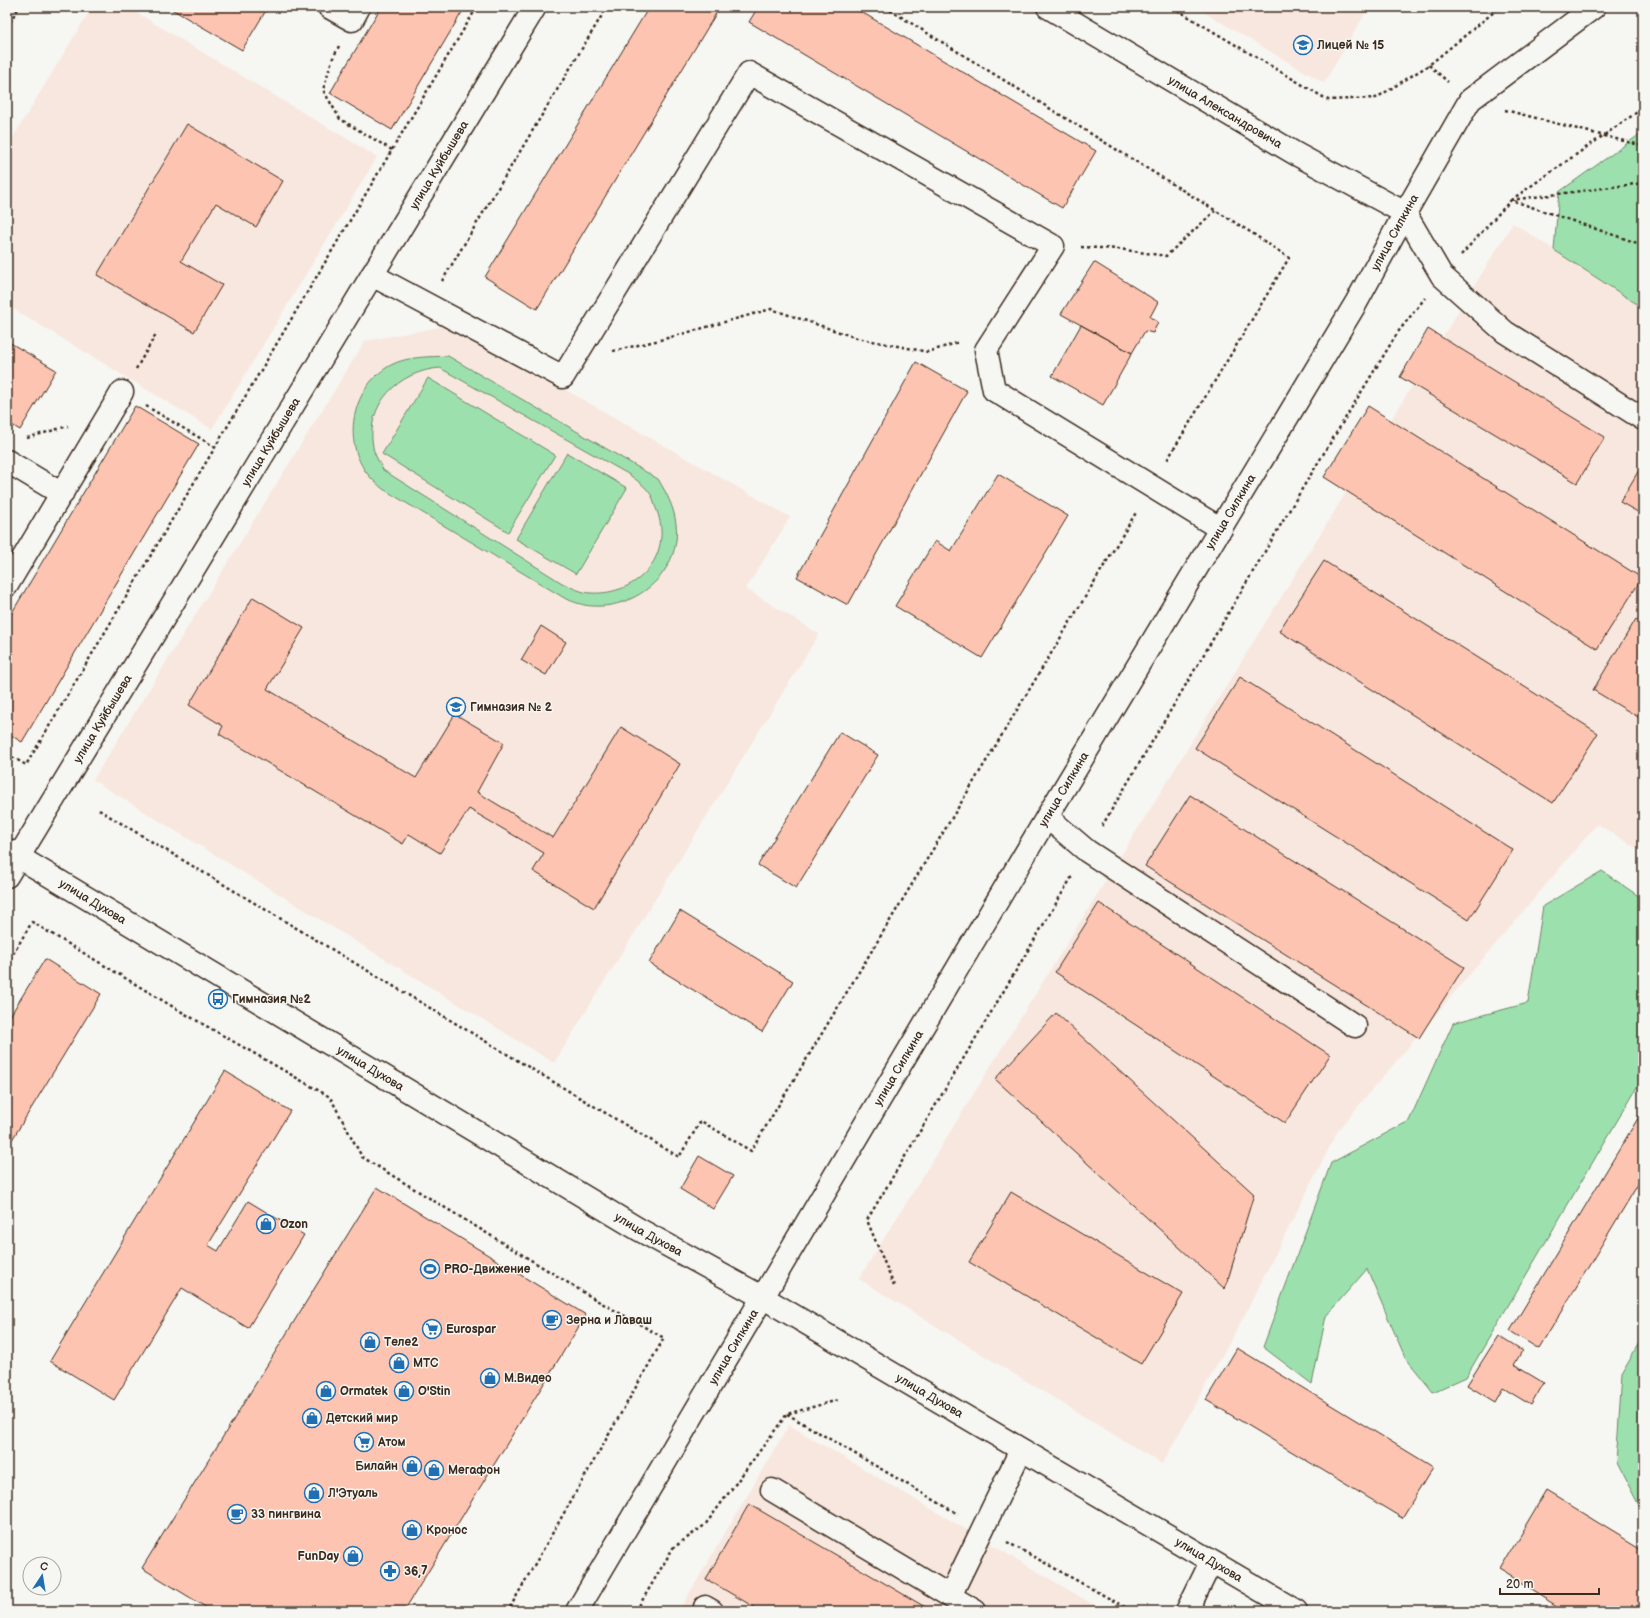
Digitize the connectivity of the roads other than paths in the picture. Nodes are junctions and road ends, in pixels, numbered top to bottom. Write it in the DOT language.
graph roads {
  1 [pos="329,7"];
  2 [pos="534,7"];
  3 [pos="1048,7"];
  4 [pos="1594,7"];
  5 [pos="356,14"];
  6 [pos="1404,213"];
  7 [pos="372,275"];
  8 [pos="122,392"];
  9 [pos="1643,420"];
  10 [pos="7,461"];
  11 [pos="62,494"];
  12 [pos="1221,529"];
  13 [pos="7,586"];
  14 [pos="1047,817"];
  15 [pos="13,854"];
  16 [pos="7,876"];
  17 [pos="1355,1026"];
  18 [pos="762,1297"];
  19 [pos="1021,1450"];
  20 [pos="772,1490"];
  21 [pos="1211,1562"];
  22 [pos="950,1596"];
  23 [pos="577,1611"];
  24 [pos="975,1611"];
  25 [pos="1188,1611"];
  26 [pos="1296,1611"];
  1 -- 5 [label="street"];
  2 -- 7 [label="street, улица Куйбышева"];
  3 -- 6 [label="street, улица Александровича"];
  4 -- 6 [label="street, улица Силкина"];
  6 -- 9 [label="street"];
  6 -- 12 [label="street, улица Силкина"];
  7 -- 12 [label="street"];
  7 -- 15 [label="street, улица Куйбышева"];
  8 -- 11 [label="street"];
  10 -- 11 [label="street"];
  11 -- 13 [label="street"];
  12 -- 14 [label="street, улица Силкина"];
  14 -- 17 [label="street"];
  14 -- 18 [label="street, улица Силкина"];
  15 -- 16 [label="street, улица Куйбышева"];
  15 -- 18 [label="street, улица Духова"];
  18 -- 19 [label="street, улица Духова"];
  18 -- 23 [label="street, улица Силкина"];
  19 -- 21 [label="street, улица Духова"];
  19 -- 22 [label="street"];
  20 -- 22 [label="street"];
  21 -- 25 [label="street"];
  21 -- 26 [label="street, улица Духова"];
  22 -- 24 [label="street"];
}
